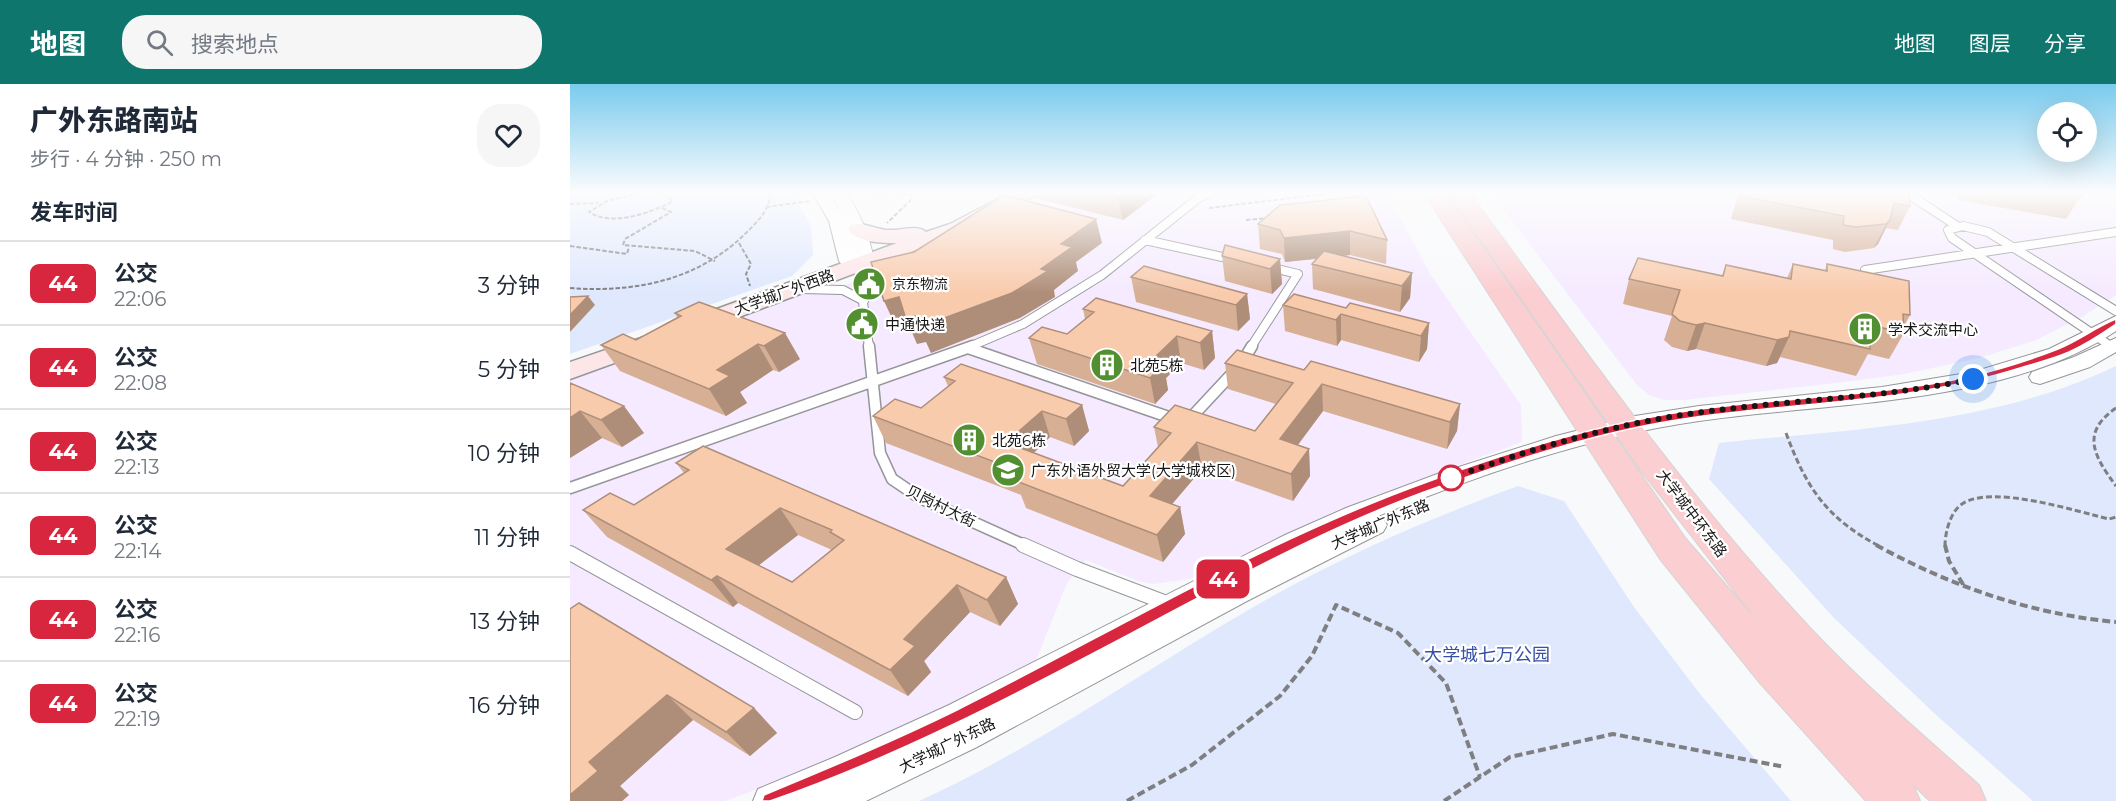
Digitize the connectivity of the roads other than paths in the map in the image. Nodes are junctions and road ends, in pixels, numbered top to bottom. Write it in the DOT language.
graph roads {
  1 [pos="840,225"];
  2 [pos="857,225"];
  3 [pos="944,225"];
  4 [pos="962,225"];
  5 [pos="1163,225"];
  6 [pos="1459,225"];
  7 [pos="1480,225"];
  8 [pos="1957,226"];
  9 [pos="858,229"];
  10 [pos="928,232"];
  11 [pos="2116,232"];
  12 [pos="1145,240"];
  13 [pos="2013,248"];
  14 [pos="1975,253"];
  15 [pos="857,260"];
  16 [pos="1244,262"];
  17 [pos="1254,264"];
  18 [pos="1865,270"];
  19 [pos="778,294"];
  20 [pos="864,301"];
  21 [pos="2116,311"];
  22 [pos="2110,337"];
  23 [pos="968,348"];
  24 [pos="570,362"];
  25 [pos="570,371"];
  26 [pos="874,381"];
  27 [pos="1615,436"];
  28 [pos="570,488"];
  29 [pos="570,553"];
  30 [pos="1184,610"];
  31 [pos="855,712"];
  32 [pos="770,801"];
  33 [pos="827,801"];
  34 [pos="1897,801"];
  35 [pos="1963,801"];
  1 -- 15 [label="street, 贝岗村大街"];
  2 -- 9 [label="street, 贝岗村大街"];
  3 -- 10 [label="main road, 大学城广外西路"];
  4 -- 15 [label="main road, 大学城广外西路"];
  5 -- 12 [label="lane"];
  6 -- 27 [label="main road, 大学城中环东路"];
  7 -- 27 [label="main road, 大学城中环东路"];
  8 -- 13 [label="lane"];
  8 -- 14 [label="lane"];
  9 -- 10 [label="main road"];
  9 -- 15 [label="street, 贝岗村大街"];
  10 -- 15 [label="main road, 大学城广外西路"];
  11 -- 13 [label="lane"];
  12 -- 16 [label="lane"];
  12 -- 23 [label="lane"];
  13 -- 14 [label="lane"];
  13 -- 21 [label="lane"];
  14 -- 18 [label="lane"];
  14 -- 22 [label="lane"];
  15 -- 19 [label="main road, 大学城广外西路"];
  15 -- 20 [label="lane, 贝岗村大街"];
  15 -- 24 [label="main road, 大学城广外西路"];
  17 -- 23 [label="lane"];
  19 -- 20 [label="lane"];
  19 -- 25 [label="main road, 大学城广外西路"];
  20 -- 26 [label="lane, 贝岗村大街"];
  22 -- 27 [label="street, 大学城广外东路"];
  23 -- 26 [label="lane"];
  26 -- 28 [label="lane"];
  26 -- 30 [label="lane, 贝岗村大街"];
  27 -- 30 [label="street, 大学城广外东路"];
  27 -- 34 [label="main road, 大学城中环东路"];
  27 -- 35 [label="main road, 大学城中环东路"];
  29 -- 31 [label="lane"];
  30 -- 32 [label="street, 大学城广外东路"];
  30 -- 33 [label="street, 大学城广外东路"];
}
